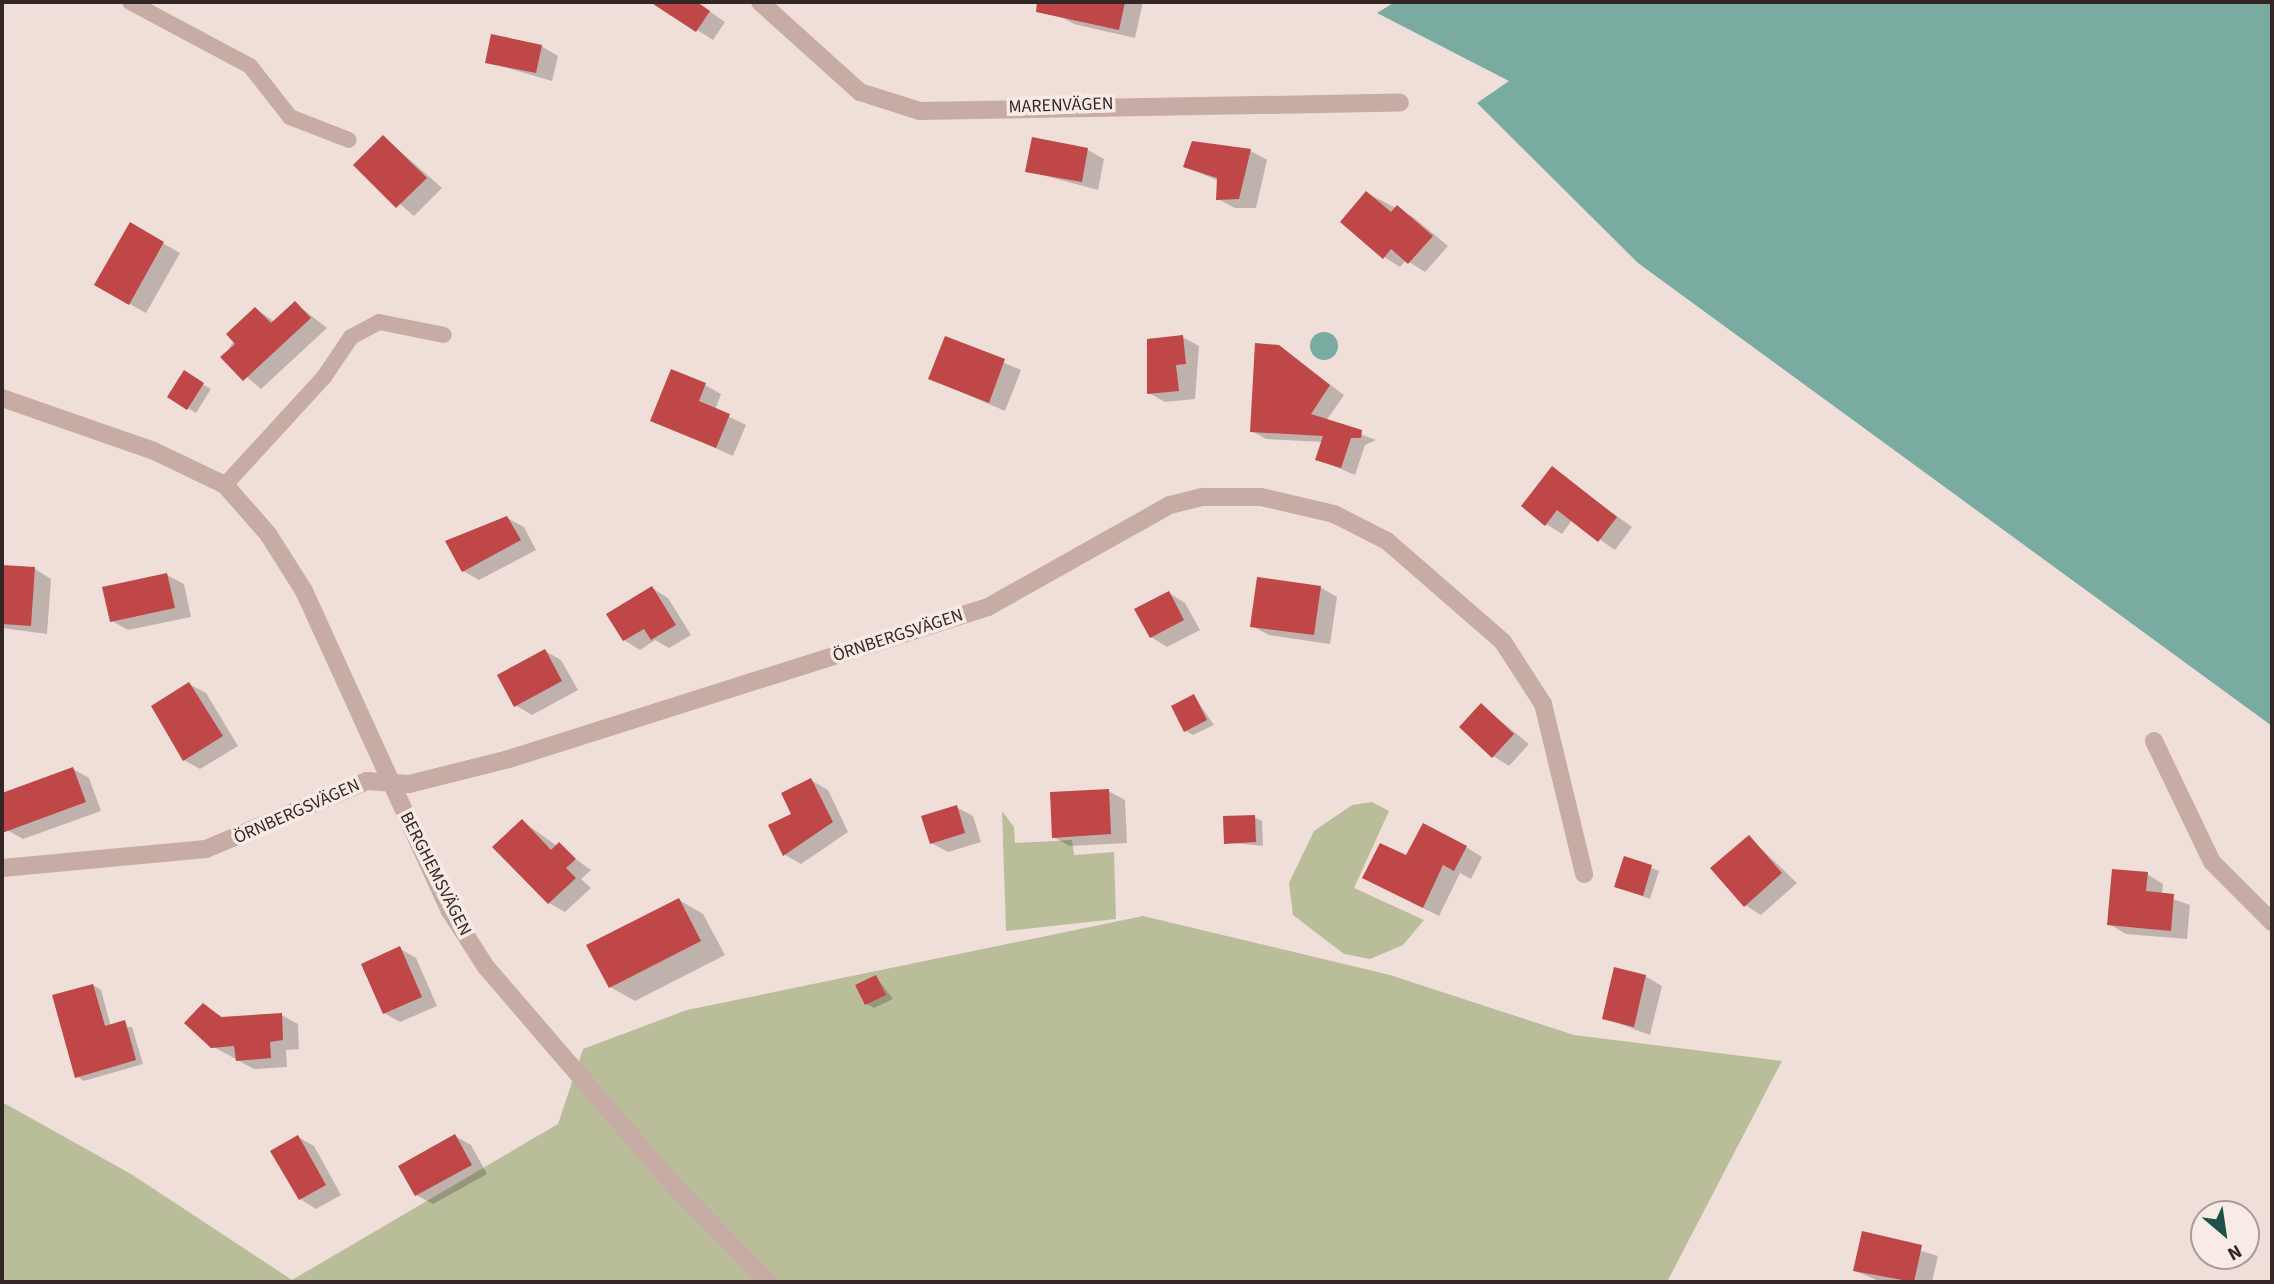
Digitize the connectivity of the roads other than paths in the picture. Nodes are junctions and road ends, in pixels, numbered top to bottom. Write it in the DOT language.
graph roads {
  1 [pos="130,2"];
  2 [pos="760,2"];
  3 [pos="1399,103"];
  4 [pos="349,140"];
  5 [pos="444,335"];
  6 [pos="2,398"];
  7 [pos="225,485"];
  8 [pos="2154,741"];
  9 [pos="388,781"];
  10 [pos="2,868"];
  11 [pos="1584,874"];
  12 [pos="2272,922"];
  13 [pos="768,1282"];
  1 -- 4 [label="lane"];
  2 -- 3 [label="street, MARENVÄGEN"];
  5 -- 7 [label="lane"];
  6 -- 7 [label="street, BERGHEMSVÄGEN"];
  7 -- 9 [label="street, BERGHEMSVÄGEN"];
  8 -- 12 [label="street"];
  9 -- 10 [label="street, ÖRNBERGSVÄGEN"];
  9 -- 11 [label="street, ÖRNBERGSVÄGEN"];
  9 -- 13 [label="street, BERGHEMSVÄGEN"];
}
